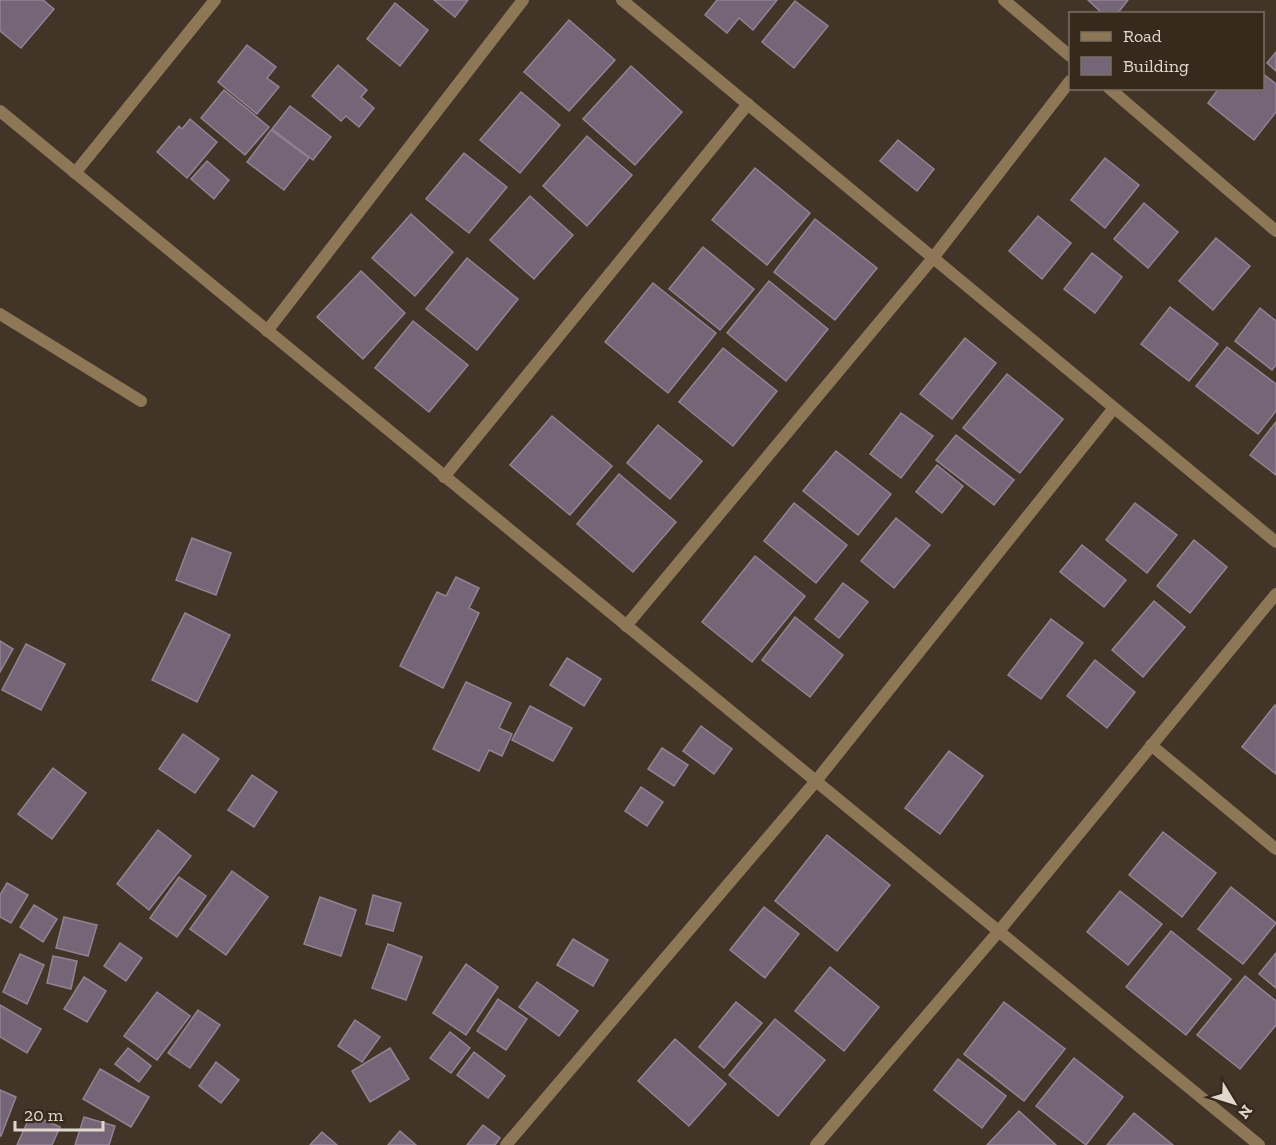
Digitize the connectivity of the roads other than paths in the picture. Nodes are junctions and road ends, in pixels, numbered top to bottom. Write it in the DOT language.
graph roads {
  1 [pos="215,0"];
  2 [pos="523,0"];
  3 [pos="622,0"];
  4 [pos="1004,0"];
  5 [pos="1069,54"];
  6 [pos="1069,84"];
  7 [pos="1111,90"];
  8 [pos="748,104"];
  9 [pos="0,111"];
  10 [pos="75,173"];
  11 [pos="1276,231"];
  12 [pos="933,258"];
  13 [pos="0,314"];
  14 [pos="267,331"];
  15 [pos="141,401"];
  16 [pos="1114,408"];
  17 [pos="444,477"];
  18 [pos="1276,542"];
  19 [pos="1276,594"];
  20 [pos="626,626"];
  21 [pos="1151,745"];
  22 [pos="816,781"];
  23 [pos="1276,849"];
  24 [pos="999,931"];
  25 [pos="509,1144"];
  26 [pos="816,1145"];
  27 [pos="1259,1145"];
  1 -- 10 [label="street"];
  2 -- 14 [label="street"];
  3 -- 8 [label="street"];
  4 -- 5 [label="street"];
  6 -- 12 [label="street"];
  7 -- 11 [label="street"];
  8 -- 12 [label="street"];
  8 -- 17 [label="street"];
  9 -- 10 [label="street"];
  10 -- 14 [label="street"];
  12 -- 16 [label="street"];
  12 -- 20 [label="street"];
  13 -- 15 [label="street"];
  14 -- 17 [label="street"];
  16 -- 18 [label="street"];
  16 -- 22 [label="street"];
  17 -- 20 [label="street"];
  19 -- 21 [label="street"];
  20 -- 22 [label="street"];
  21 -- 23 [label="street"];
  21 -- 24 [label="street"];
  22 -- 24 [label="street"];
  22 -- 25 [label="street"];
  24 -- 26 [label="street"];
  24 -- 27 [label="street"];
}
